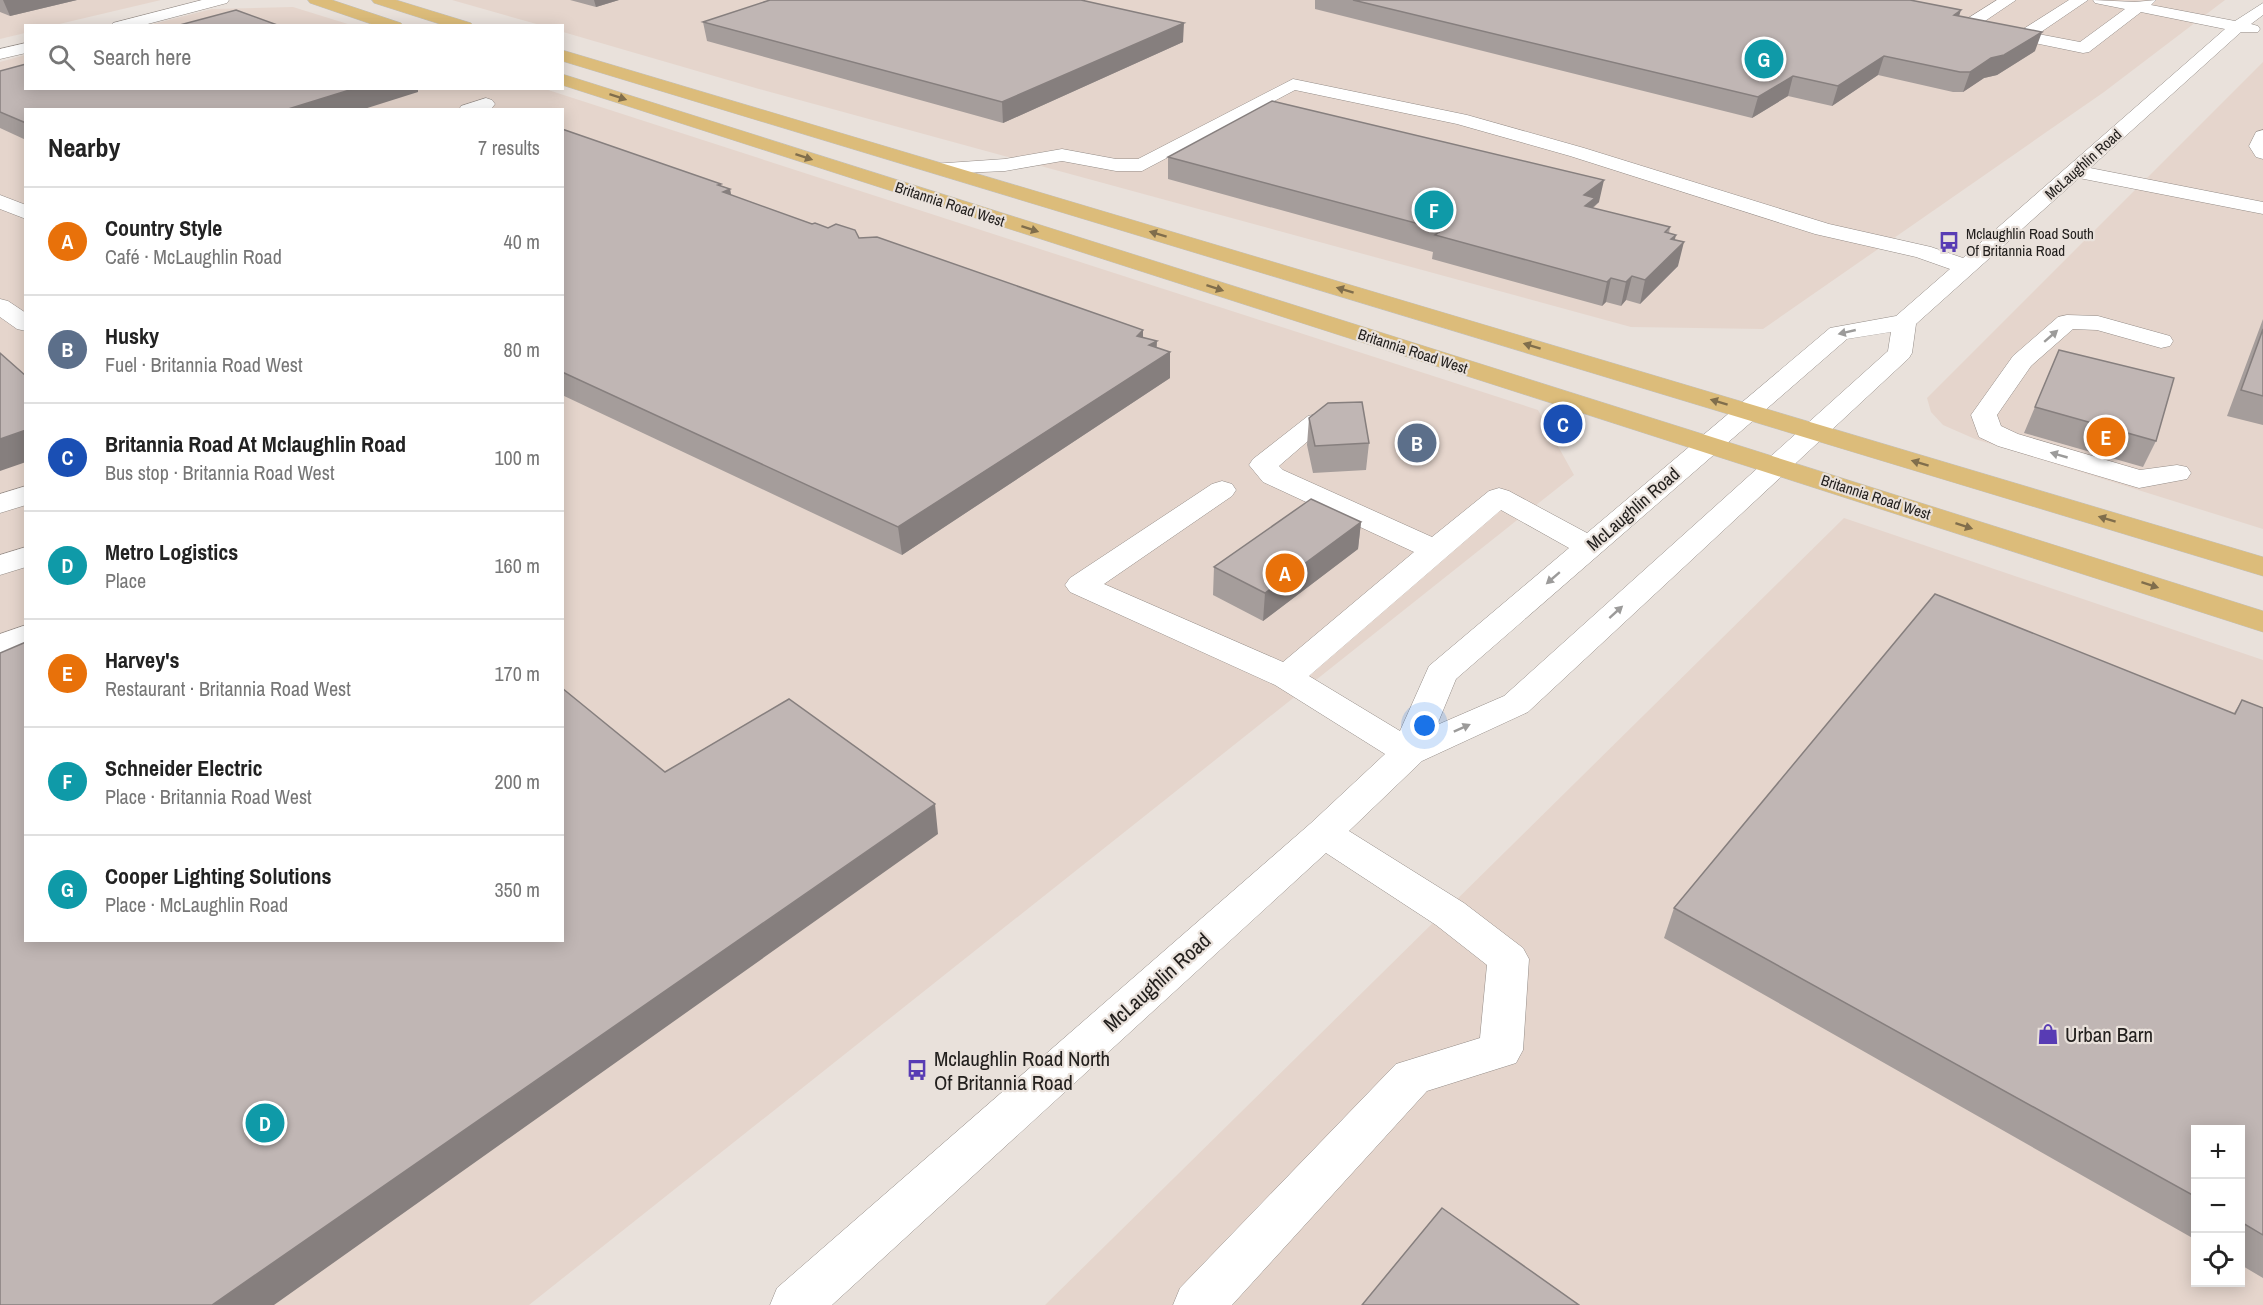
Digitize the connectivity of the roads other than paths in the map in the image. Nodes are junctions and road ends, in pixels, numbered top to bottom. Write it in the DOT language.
graph roads {
  1 [pos="221,0"];
  2 [pos="316,0"];
  3 [pos="380,0"];
  4 [pos="2008,0"];
  5 [pos="2080,0"];
  6 [pos="2100,0"];
  7 [pos="2143,3"];
  8 [pos="2263,8"];
  9 [pos="127,24"];
  10 [pos="389,24"];
  11 [pos="458,24"];
  12 [pos="2237,27"];
  13 [pos="2263,31"];
  14 [pos="2023,36"];
  15 [pos="24,48"];
  16 [pos="0,54"];
  17 [pos="564,56"];
  18 [pos="564,80"];
  19 [pos="2263,136"];
  20 [pos="2263,153"];
  21 [pos="1034,161"];
  22 [pos="939,168"];
  23 [pos="2076,171"];
  24 [pos="1035,197"];
  25 [pos="0,201"];
  26 [pos="2263,208"];
  27 [pos="24,212"];
  28 [pos="1967,267"];
  29 [pos="0,306"];
  30 [pos="1904,322"];
  31 [pos="24,323"];
  32 [pos="2161,341"];
  33 [pos="1747,411"];
  34 [pos="1317,422"];
  35 [pos="1815,431"];
  36 [pos="1708,444"];
  37 [pos="1777,466"];
  38 [pos="2177,473"];
  39 [pos="1222,490"];
  40 [pos="24,496"];
  41 [pos="0,504"];
  42 [pos="1589,548"];
  43 [pos="1435,549"];
  44 [pos="24,557"];
  45 [pos="0,566"];
  46 [pos="2263,567"];
  47 [pos="2263,622"];
  48 [pos="24,636"];
  49 [pos="0,646"];
  50 [pos="1287,677"];
  51 [pos="1409,752"];
  52 [pos="1324,833"];
  53 [pos="795,1305"];
  54 [pos="1198,1305"];
  1 -- 9 [label="street"];
  2 -- 10 [label="main road"];
  3 -- 11 [label="main road"];
  4 -- 14 [label="street"];
  5 -- 14 [label="street"];
  6 -- 7 [label="street"];
  7 -- 12 [label="street"];
  7 -- 14 [label="street"];
  8 -- 12 [label="street, McLaughlin Road"];
  12 -- 13 [label="street"];
  12 -- 23 [label="street, McLaughlin Road"];
  15 -- 16 [label="street"];
  17 -- 22 [label="main road, Britannia Road West"];
  18 -- 36 [label="main road, Britannia Road West, one-way"];
  19 -- 20 [label="street"];
  21 -- 22 [label="street"];
  21 -- 24 [label="street"];
  21 -- 28 [label="street"];
  22 -- 24 [label="main road, Britannia Road West"];
  23 -- 26 [label="street"];
  23 -- 28 [label="street, McLaughlin Road"];
  33 -- 24 [label="main road, Britannia Road West, one-way"];
  25 -- 27 [label="street"];
  28 -- 30 [label="street, McLaughlin Road"];
  29 -- 31 [label="street"];
  30 -- 33 [label="street, McLaughlin Road, one-way"];
  30 -- 35 [label="street, McLaughlin Road"];
  38 -- 32 [label="street, one-way"];
  33 -- 35 [label="main road, Britannia Road West"];
  33 -- 36 [label="street, McLaughlin Road"];
  34 -- 43 [label="street"];
  35 -- 37 [label="street, McLaughlin Road"];
  46 -- 35 [label="main road, Britannia Road West, one-way"];
  36 -- 37 [label="main road, Britannia Road West"];
  36 -- 42 [label="street, McLaughlin Road"];
  37 -- 47 [label="main road, Britannia Road West, one-way"];
  51 -- 37 [label="street, McLaughlin Road, one-way"];
  39 -- 50 [label="street"];
  40 -- 41 [label="street"];
  42 -- 43 [label="street"];
  42 -- 51 [label="street, McLaughlin Road, one-way"];
  43 -- 50 [label="street"];
  44 -- 45 [label="street"];
  48 -- 49 [label="street"];
  50 -- 51 [label="street"];
  51 -- 52 [label="street, McLaughlin Road"];
  52 -- 53 [label="street, McLaughlin Road"];
  52 -- 54 [label="street"];
}
